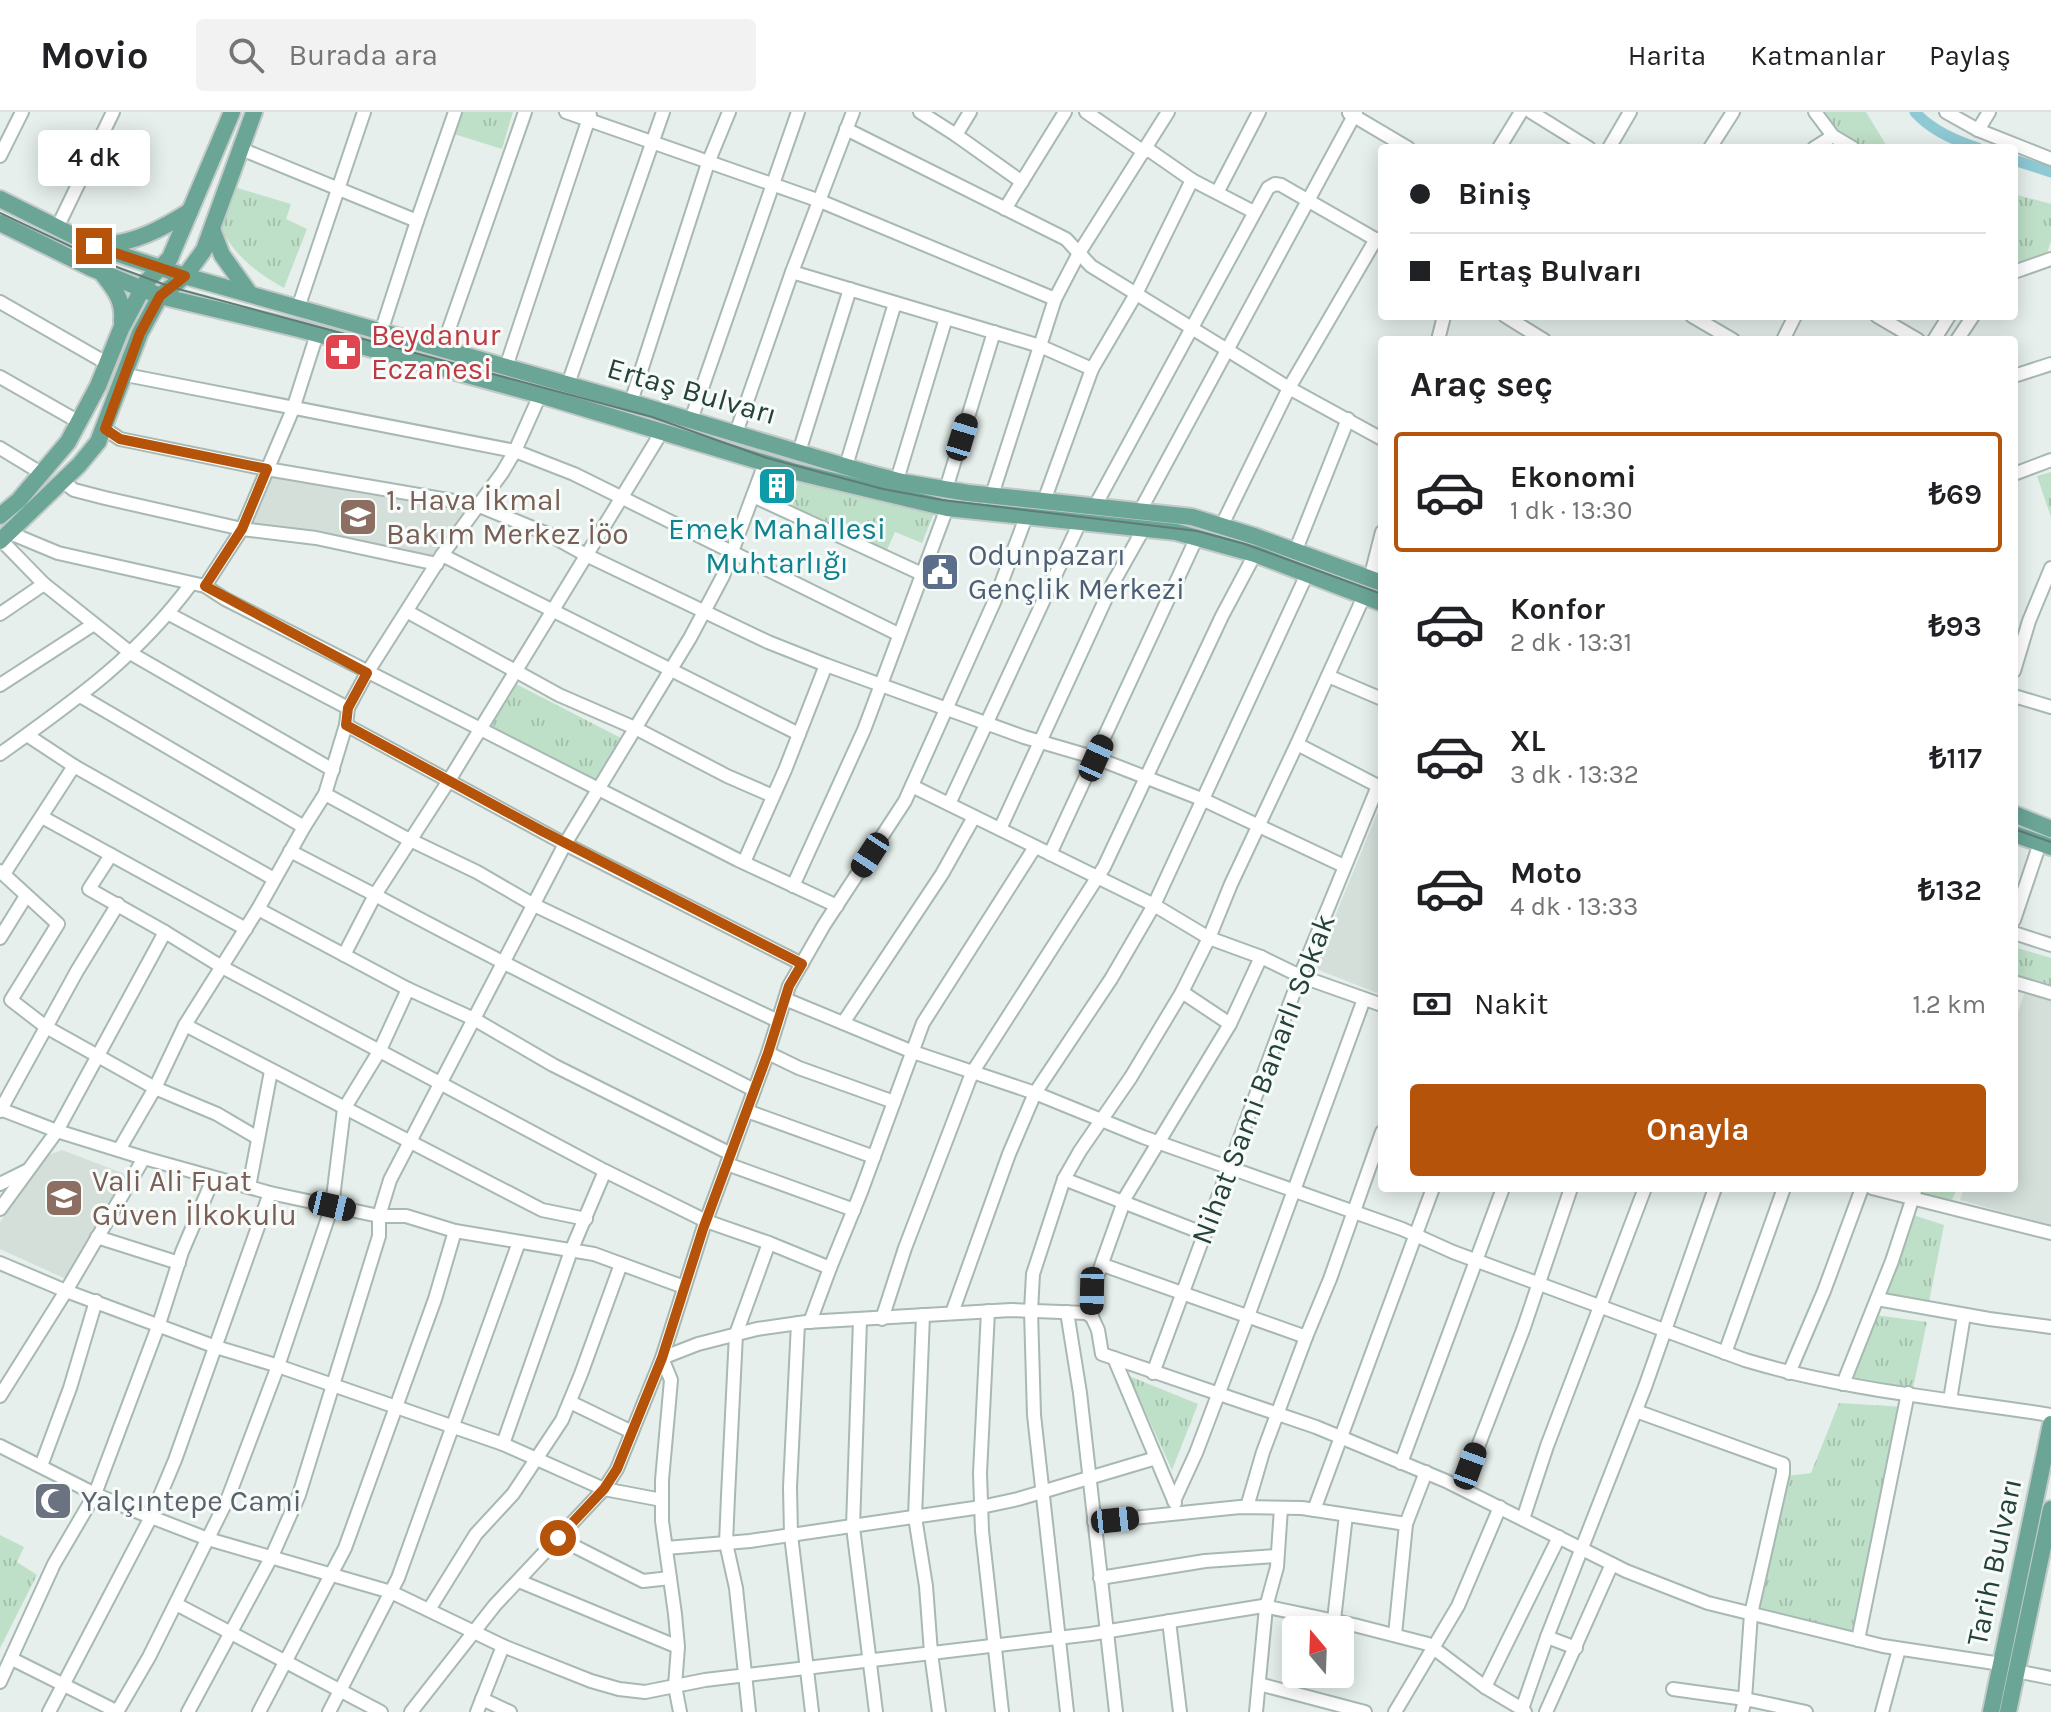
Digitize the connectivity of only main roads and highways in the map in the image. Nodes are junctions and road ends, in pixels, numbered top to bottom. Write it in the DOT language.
graph roads {
  1 [pos="232,112"];
  2 [pos="254,112"];
  3 [pos="0,199"];
  4 [pos="191,210"];
  5 [pos="0,223"];
  6 [pos="212,229"];
  7 [pos="94,246"];
  8 [pos="161,268"];
  9 [pos="100,270"];
  10 [pos="185,276"];
  11 [pos="142,288"];
  12 [pos="250,294"];
  13 [pos="160,296"];
  14 [pos="192,303"];
  15 [pos="121,329"];
  16 [pos="140,333"];
  17 [pos="0,516"];
  18 [pos="3,538"];
  19 [pos="1376,581"];
  20 [pos="1378,601"];
  21 [pos="2018,816"];
  22 [pos="2048,832"];
  23 [pos="2018,834"];
  24 [pos="2051,1424"];
  25 [pos="2051,1509"];
  26 [pos="2046,1561"];
  27 [pos="2008,1668"];
  28 [pos="1991,1712"];
  29 [pos="2008,1712"];
  1 -- 4 [label="main road"];
  2 -- 6 [label="main road"];
  3 -- 7 [label="main road, Ertaş Bulvarı"];
  4 -- 7 [label="main road"];
  4 -- 8 [label="main road"];
  5 -- 9 [label="main road, Ertaş Bulvarı"];
  6 -- 10 [label="main road"];
  6 -- 12 [label="main road"];
  7 -- 8 [label="main road, Ertaş Bulvarı"];
  8 -- 10 [label="main road, Ertaş Bulvarı"];
  8 -- 11 [label="main road"];
  9 -- 11 [label="main road, Ertaş Bulvarı"];
  9 -- 15 [label="main road"];
  10 -- 12 [label="main road, Ertaş Bulvarı"];
  10 -- 13 [label="main road"];
  11 -- 13 [label="main road, Ertaş Bulvarı"];
  11 -- 15 [label="main road"];
  12 -- 19 [label="main road, Ertaş Bulvarı"];
  13 -- 14 [label="main road, Ertaş Bulvarı"];
  13 -- 16 [label="main road"];
  14 -- 16 [label="main road"];
  14 -- 20 [label="main road, Ertaş Bulvarı"];
  15 -- 17 [label="main road"];
  16 -- 18 [label="main road"];
  21 -- 22 [label="main road"];
  22 -- 23 [label="main road"];
  24 -- 27 [label="main road, Tarih Bulvarı"];
  25 -- 26 [label="main road"];
  26 -- 27 [label="main road"];
  27 -- 28 [label="main road, Tarih Bulvarı"];
  27 -- 29 [label="main road"];
}
